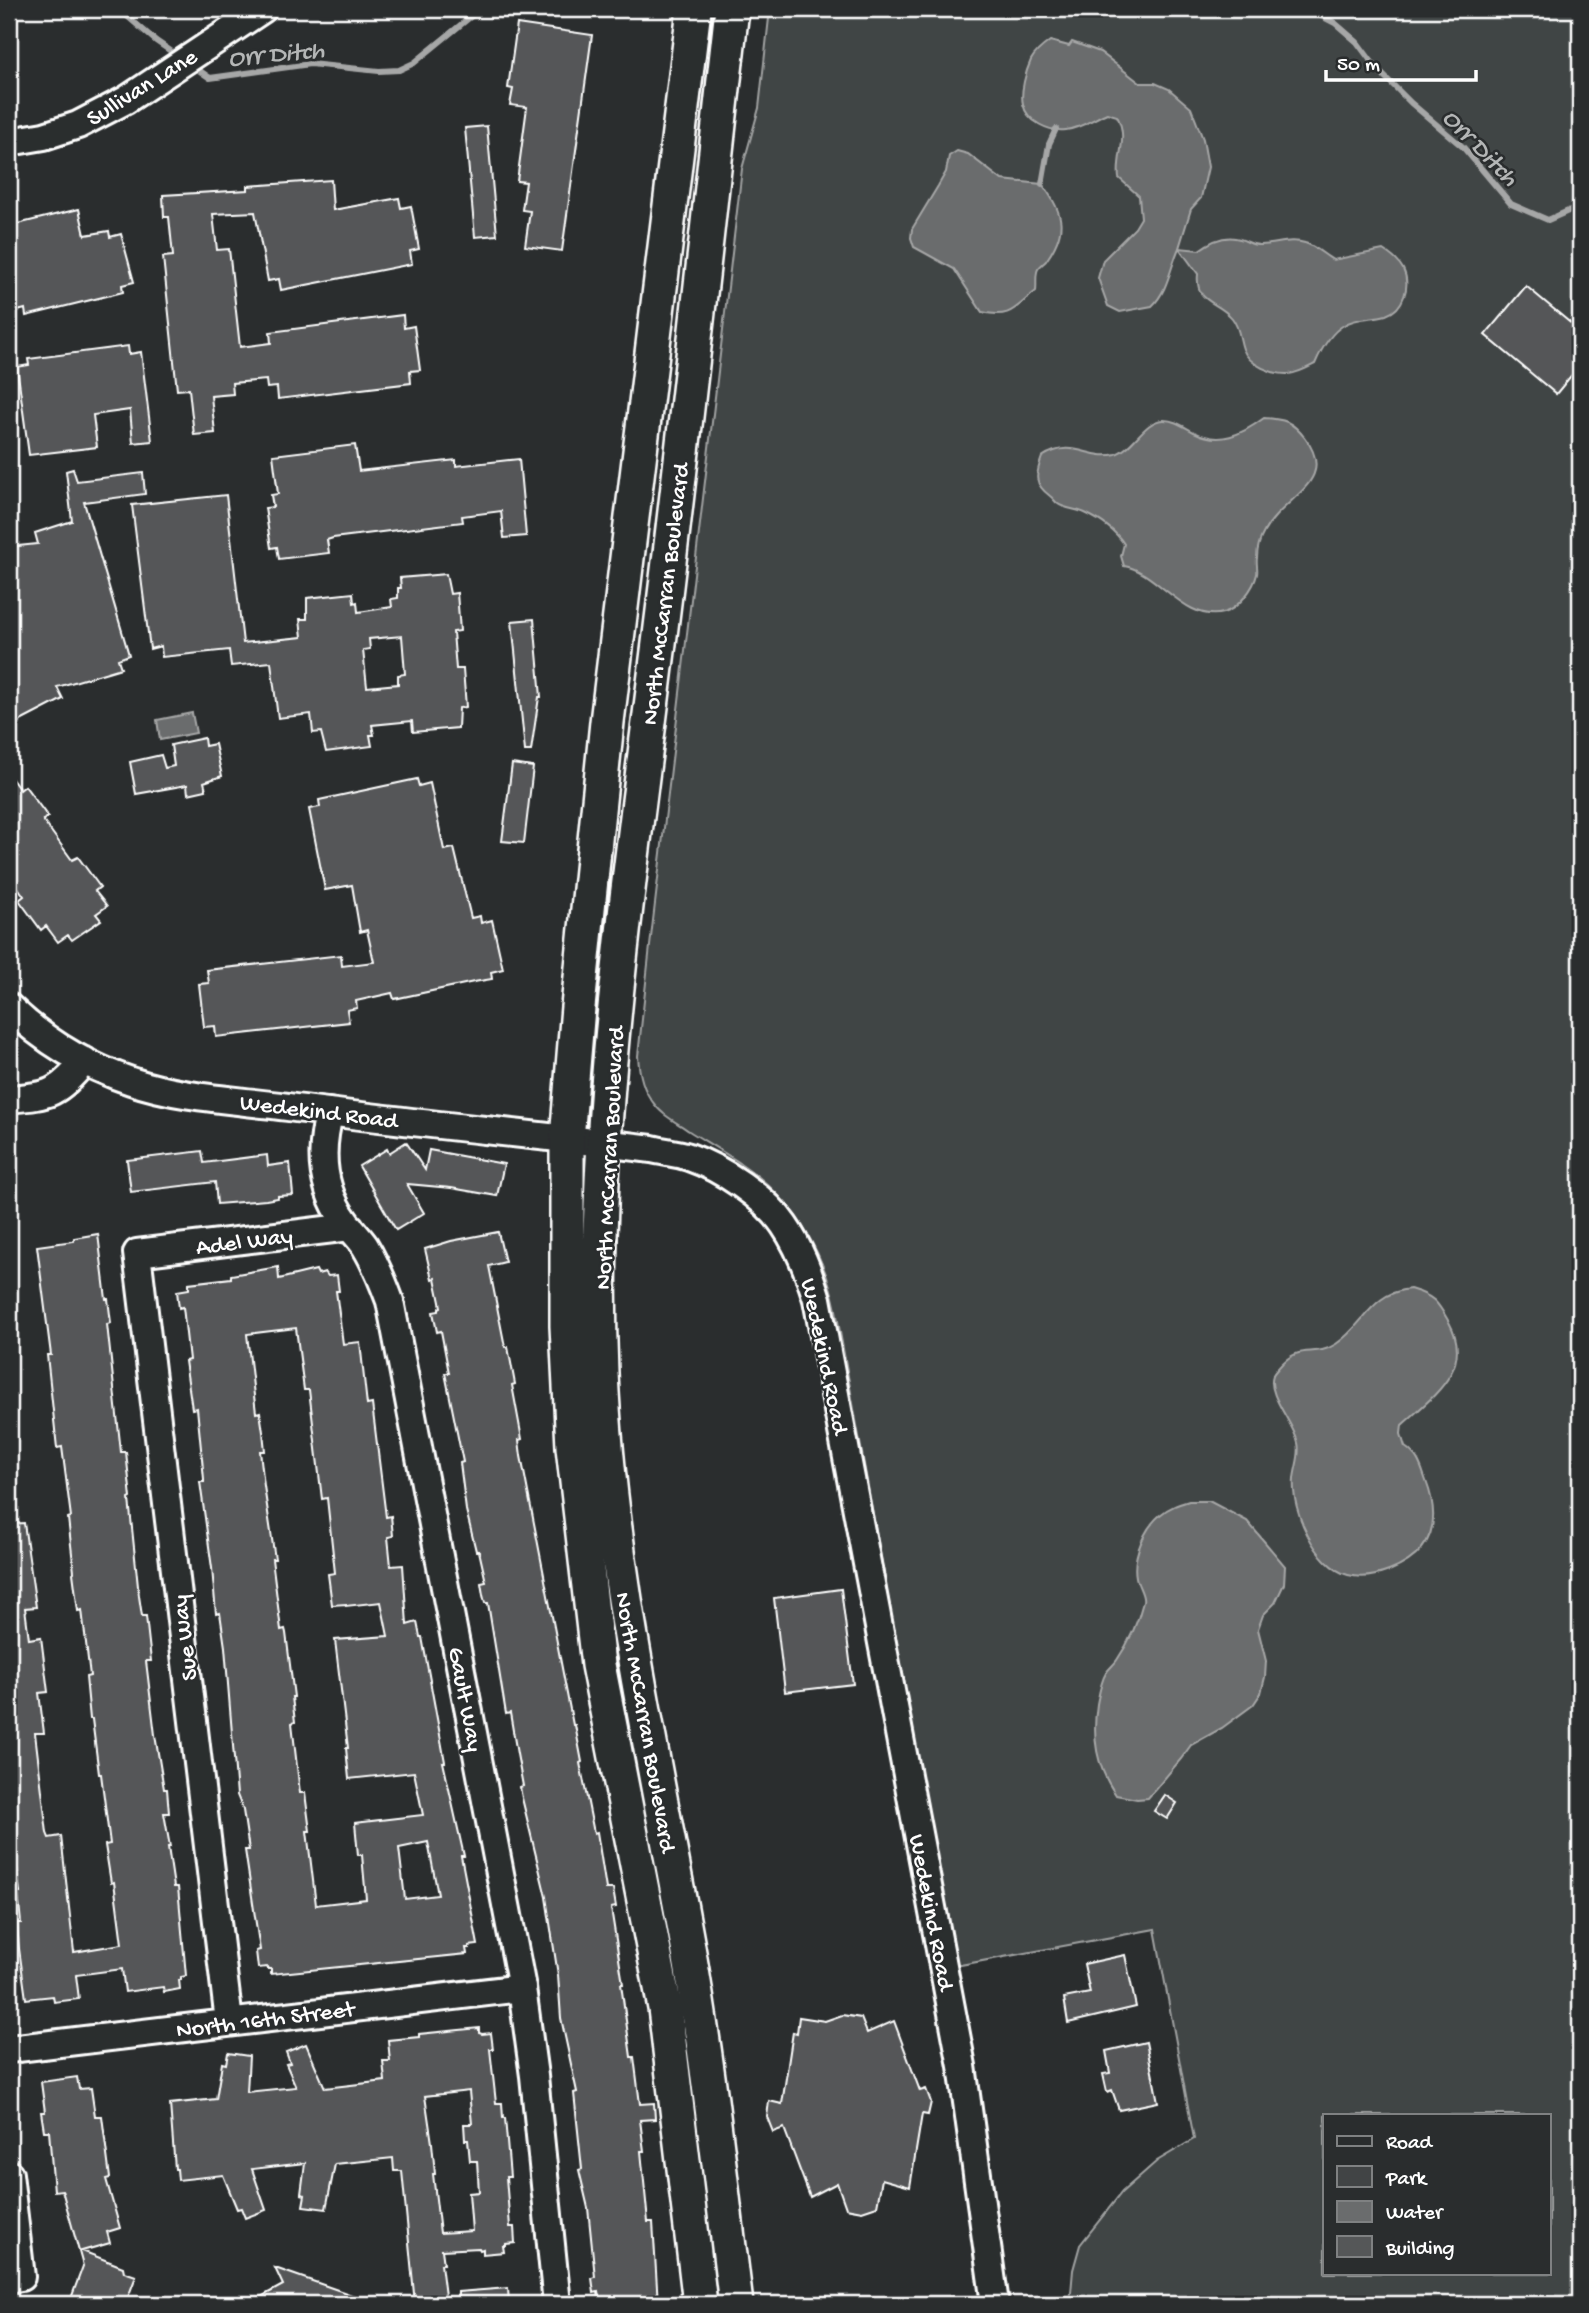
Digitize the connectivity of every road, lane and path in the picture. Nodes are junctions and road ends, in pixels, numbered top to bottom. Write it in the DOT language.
graph roads {
  1 [pos="263,9"];
  2 [pos="694,9"];
  3 [pos="732,9"];
  4 [pos="9,142"];
  5 [pos="9,1007"];
  6 [pos="85,1062"];
  7 [pos="9,1099"];
  8 [pos="330,1112"];
  9 [pos="567,1139"];
  10 [pos="604,1143"];
  11 [pos="350,1227"];
  12 [pos="137,1253"];
  13 [pos="522,1987"];
  14 [pos="229,2022"];
  15 [pos="9,2049"];
  16 [pos="9,2174"];
  17 [pos="15,2278"];
  18 [pos="557,2304"];
  19 [pos="700,2304"];
  20 [pos="736,2304"];
  21 [pos="995,2304"];
  1 -- 4 [label="street, Sullivan Lane"];
  2 -- 9 [label="main road, North McCarran Boulevard"];
  3 -- 10 [label="main road, North McCarran Boulevard"];
  5 -- 6 [label="street, Wedekind Road"];
  6 -- 7 [label="street"];
  6 -- 8 [label="street, Wedekind Road"];
  8 -- 9 [label="street, Wedekind Road"];
  8 -- 11 [label="street, Gault Way"];
  9 -- 10 [label="street, Wedekind Road"];
  9 -- 19 [label="main road, North McCarran Boulevard"];
  10 -- 20 [label="main road, North McCarran Boulevard"];
  10 -- 21 [label="street, Wedekind Road"];
  11 -- 12 [label="street, Adel Way"];
  11 -- 13 [label="street, Gault Way"];
  12 -- 14 [label="street, Sue Way"];
  13 -- 14 [label="street, North 16th Street"];
  13 -- 18 [label="street, Gault Way"];
  14 -- 15 [label="street, North 16th Street"];
  16 -- 17 [label="street"];
}
